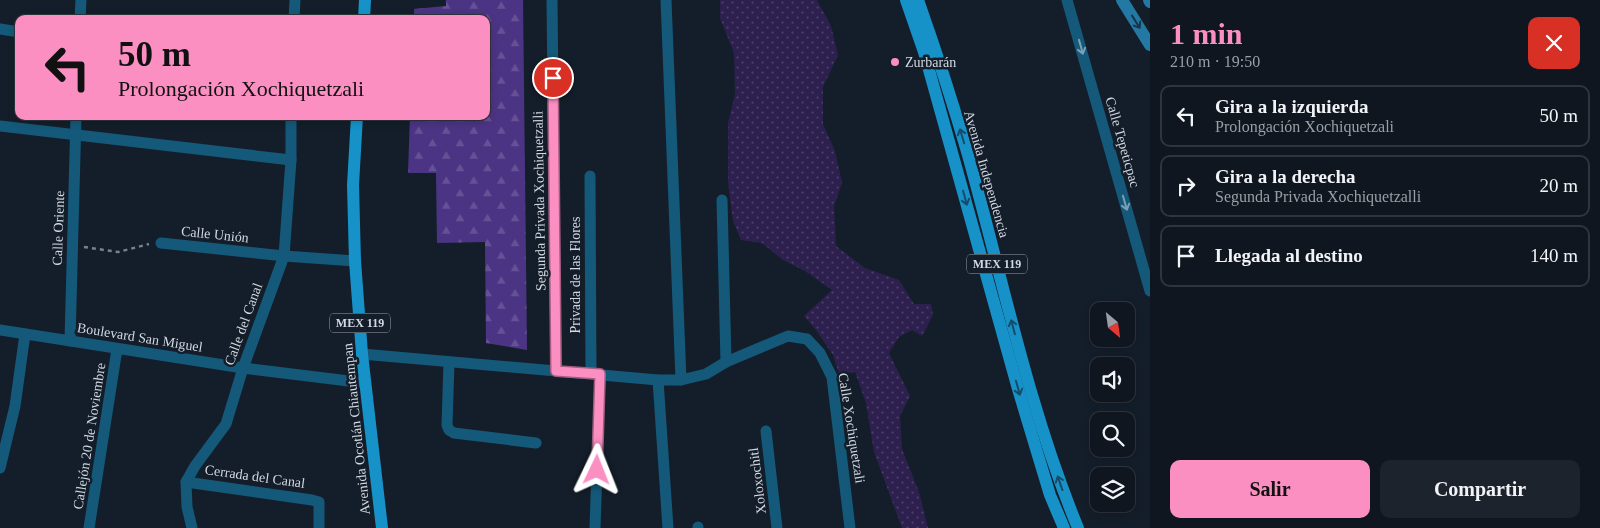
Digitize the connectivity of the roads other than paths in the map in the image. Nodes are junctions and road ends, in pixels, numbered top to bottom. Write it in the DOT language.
graph roads {
  1 [pos="81,0"];
  2 [pos="294,0"];
  3 [pos="365,0"];
  4 [pos="552,0"];
  5 [pos="666,0"];
  6 [pos="906,0"];
  7 [pos="918,0"];
  8 [pos="1067,0"];
  9 [pos="1122,0"];
  10 [pos="80,15"];
  11 [pos="294,15"];
  12 [pos="364,15"];
  13 [pos="0,29"];
  14 [pos="15,31"];
  15 [pos="1150,44"];
  16 [pos="76,120"];
  17 [pos="291,120"];
  18 [pos="357,120"];
  19 [pos="0,126"];
  20 [pos="76,136"];
  21 [pos="291,160"];
  22 [pos="590,176"];
  23 [pos="722,200"];
  24 [pos="161,243"];
  25 [pos="1144,251"];
  26 [pos="284,256"];
  27 [pos="355,260"];
  28 [pos="1150,292"];
  29 [pos="0,330"];
  30 [pos="25,334"];
  31 [pos="70,342"];
  32 [pos="117,349"];
  33 [pos="362,354"];
  34 [pos="449,362"];
  35 [pos="726,362"];
  36 [pos="243,368"];
  37 [pos="556,371"];
  38 [pos="595,374"];
  39 [pos="658,380"];
  40 [pos="681,380"];
  41 [pos="365,383"];
  42 [pos="766,431"];
  43 [pos="536,443"];
  44 [pos="0,468"];
  45 [pos="186,482"];
  46 [pos="90,528"];
  47 [pos="192,528"];
  48 [pos="319,528"];
  49 [pos="382,528"];
  50 [pos="596,528"];
  51 [pos="668,528"];
  52 [pos="778,528"];
  53 [pos="850,528"];
  54 [pos="1064,528"];
  55 [pos="1078,528"];
  1 -- 10 [label="street"];
  2 -- 11 [label="street"];
  3 -- 12 [label="main road"];
  4 -- 37 [label="street, Segunda Privada Xochiquetzalli"];
  5 -- 40 [label="street"];
  6 -- 54 [label="main road, Avenida Independencia / MEX 119, one-way"];
  55 -- 7 [label="main road, Avenida Independencia / MEX 119, one-way"];
  8 -- 25 [label="street, Calle Tepeticpac, one-way"];
  9 -- 15 [label="main road, one-way"];
  13 -- 14 [label="street"];
  16 -- 20 [label="street, Calle Oriente"];
  17 -- 21 [label="street, Calle del Canal"];
  18 -- 27 [label="main road, Avenida Ocotlán Chiautempan / MEX 119"];
  19 -- 20 [label="street"];
  20 -- 21 [label="street"];
  20 -- 31 [label="street, Calle Oriente"];
  21 -- 26 [label="street, Calle del Canal"];
  22 -- 38 [label="street, Privada de las Flores"];
  23 -- 35 [label="street"];
  24 -- 26 [label="street, Calle Unión"];
  25 -- 28 [label="street, Calle Tepeticpac"];
  26 -- 27 [label="street, Calle Unión"];
  26 -- 36 [label="street, Calle del Canal"];
  27 -- 33 [label="main road, Avenida Ocotlán Chiautempan / MEX 119"];
  29 -- 30 [label="street, Boulevard San Miguel"];
  30 -- 31 [label="street, Boulevard San Miguel"];
  30 -- 44 [label="street"];
  31 -- 32 [label="street, Boulevard San Miguel"];
  32 -- 36 [label="street, Boulevard San Miguel"];
  32 -- 46 [label="street, Callejón 20 de Noviembre"];
  33 -- 34 [label="street"];
  33 -- 41 [label="main road, Avenida Ocotlán Chiautempan / MEX 119"];
  34 -- 37 [label="street"];
  34 -- 43 [label="street"];
  35 -- 40 [label="street"];
  35 -- 53 [label="street, Calle Xochiquetzali"];
  36 -- 41 [label="street, Boulevard San Miguel"];
  36 -- 45 [label="street, Calle del Canal"];
  37 -- 38 [label="street"];
  38 -- 39 [label="street"];
  38 -- 50 [label="street, Privada de las Flores"];
  39 -- 40 [label="street"];
  39 -- 51 [label="street"];
  41 -- 49 [label="main road, Avenida Ocotlán Chiautempan / MEX 119"];
  42 -- 52 [label="street, Xoloxochitl"];
  45 -- 47 [label="street"];
  45 -- 48 [label="street, Cerrada del Canal"];
}
